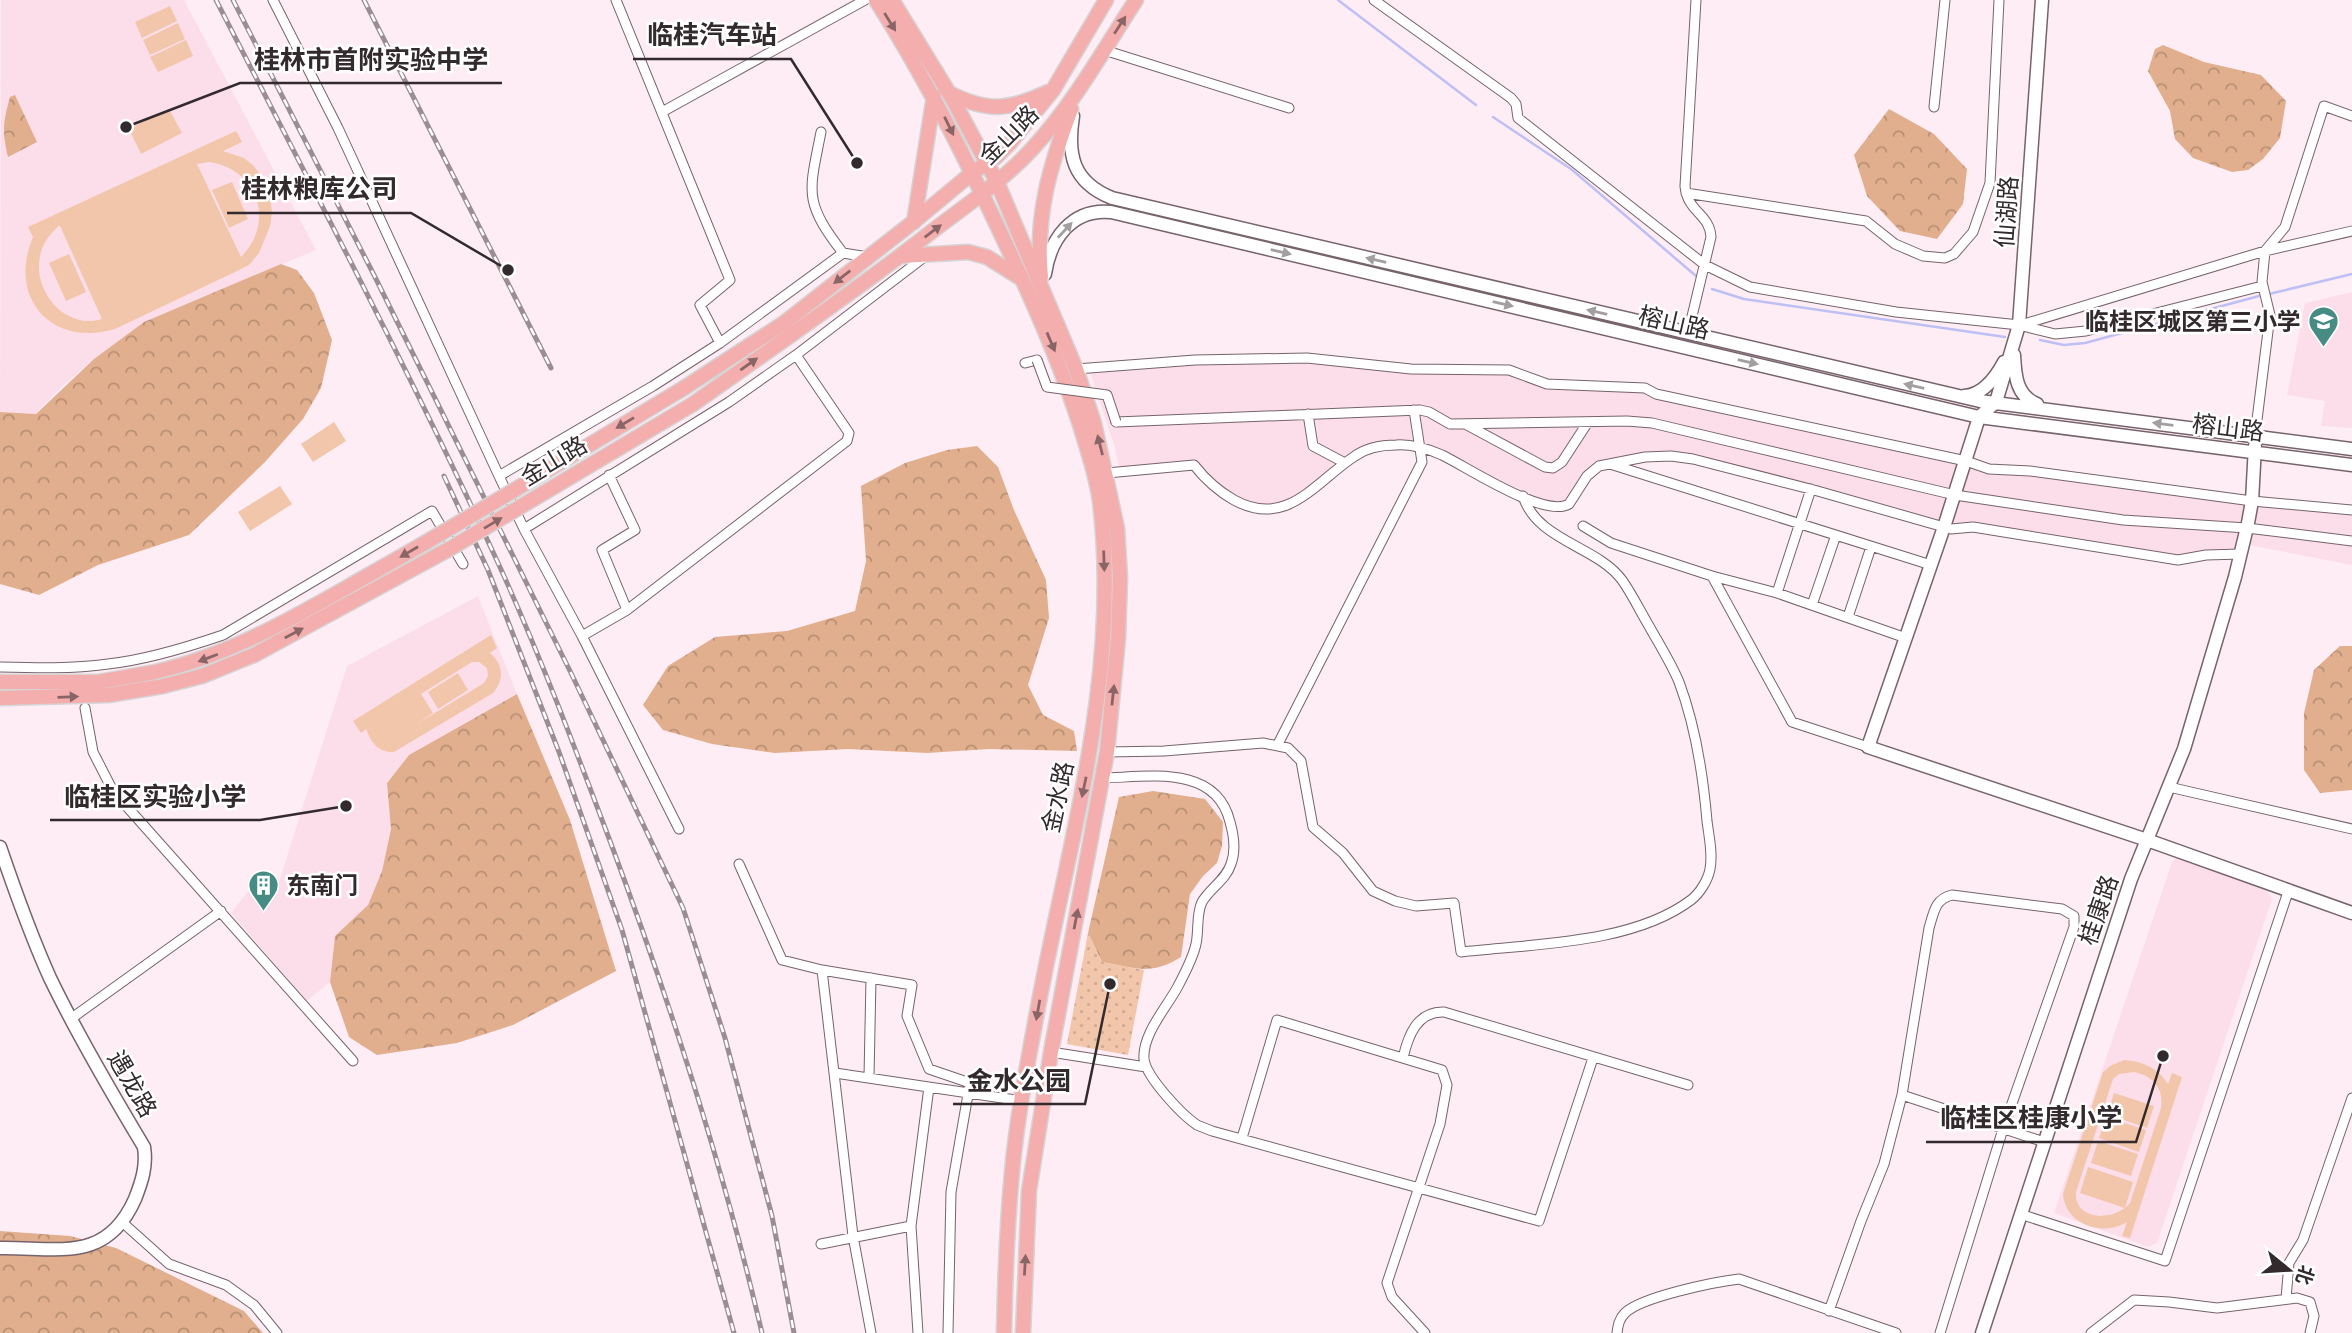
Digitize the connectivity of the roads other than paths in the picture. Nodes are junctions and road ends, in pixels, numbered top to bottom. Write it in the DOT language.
graph roads {
  1 [pos="273,0"];
  2 [pos="616,0"];
  3 [pos="865,0"];
  4 [pos="876,0"];
  5 [pos="892,0"];
  6 [pos="1106,0"];
  7 [pos="1136,0"];
  8 [pos="1374,0"];
  9 [pos="1696,0"];
  10 [pos="1945,0"];
  11 [pos="1999,0"];
  12 [pos="2042,0"];
  13 [pos="910,41"];
  14 [pos="1104,50"];
  15 [pos="1053,90"];
  16 [pos="949,93"];
  17 [pos="934,96"];
  18 [pos="1075,97"];
  19 [pos="1934,107"];
  20 [pos="1289,108"];
  21 [pos="662,112"];
  22 [pos="2352,116"];
  23 [pos="821,132"];
  24 [pos="987,164"];
  25 [pos="972,173"];
  26 [pos="997,182"];
  27 [pos="982,192"];
  28 [pos="1686,193"];
  29 [pos="914,222"];
  30 [pos="2352,231"];
  31 [pos="2265,251"];
  32 [pos="843,253"];
  33 [pos="929,254"];
  34 [pos="902,256"];
  35 [pos="868,257"];
  36 [pos="1705,265"];
  37 [pos="1023,279"];
  38 [pos="2263,286"];
  39 [pos="1042,292"];
  40 [pos="2019,325"];
  41 [pos="1688,333"];
  42 [pos="720,343"];
  43 [pos="2013,346"];
  44 [pos="796,355"];
  45 [pos="1025,363"];
  46 [pos="1076,369"];
  47 [pos="1960,396"];
  48 [pos="1996,402"];
  49 [pos="2051,409"];
  50 [pos="1414,410"];
  51 [pos="1308,414"];
  52 [pos="1964,414"];
  53 [pos="1979,417"];
  54 [pos="2000,420"];
  55 [pos="1588,422"];
  56 [pos="1466,424"];
  57 [pos="1974,433"];
  58 [pos="2255,436"];
  59 [pos="1420,447"];
  60 [pos="2352,449"];
  61 [pos="2254,452"];
  62 [pos="1966,461"];
  63 [pos="1345,463"];
  64 [pos="1609,464"];
  65 [pos="2352,465"];
  66 [pos="1107,473"];
  67 [pos="499,475"];
  68 [pos="609,475"];
  69 [pos="1811,489"];
  70 [pos="1955,495"];
  71 [pos="1524,496"];
  72 [pos="2252,501"];
  73 [pos="2352,510"];
  74 [pos="1800,524"];
  75 [pos="1583,526"];
  76 [pos="1944,527"];
  77 [pos="2247,528"];
  78 [pos="524,529"];
  79 [pos="1836,535"];
  80 [pos="2352,541"];
  81 [pos="1871,547"];
  82 [pos="2241,554"];
  83 [pos="464,564"];
  84 [pos="1931,565"];
  85 [pos="1712,576"];
  86 [pos="1777,593"];
  87 [pos="1812,605"];
  88 [pos="627,610"];
  89 [pos="1848,617"];
  90 [pos="582,636"];
  91 [pos="1906,638"];
  92 [pos="0,667"];
  93 [pos="0,681"];
  94 [pos="0,698"];
  95 [pos="85,708"];
  96 [pos="1278,744"];
  97 [pos="1868,747"];
  98 [pos="1107,752"];
  99 [pos="1103,778"];
  100 [pos="2169,787"];
  101 [pos="680,829"];
  102 [pos="2352,830"];
  103 [pos="2147,840"];
  104 [pos="0,848"];
  105 [pos="739,864"];
  106 [pos="2288,889"];
  107 [pos="221,911"];
  108 [pos="2352,913"];
  109 [pos="822,970"];
  110 [pos="871,978"];
  111 [pos="72,1018"];
  112 [pos="1051,1052"];
  113 [pos="1403,1058"];
  114 [pos="1593,1058"];
  115 [pos="353,1061"];
  116 [pos="1146,1067"];
  117 [pos="835,1073"];
  118 [pos="869,1078"];
  119 [pos="1688,1085"];
  120 [pos="929,1087"];
  121 [pos="969,1093"];
  122 [pos="1902,1094"];
  123 [pos="2352,1098"];
  124 [pos="1022,1101"];
  125 [pos="2003,1129"];
  126 [pos="1242,1139"];
  127 [pos="2044,1142"];
  128 [pos="1418,1187"];
  129 [pos="2020,1214"];
  130 [pos="122,1222"];
  131 [pos="911,1226"];
  132 [pos="853,1236"];
  133 [pos="821,1244"];
  134 [pos="0,1248"];
  135 [pos="2286,1299"];
  136 [pos="1829,1311"];
  137 [pos="277,1333"];
  138 [pos="871,1333"];
  139 [pos="918,1333"];
  140 [pos="948,1333"];
  141 [pos="1004,1333"];
  142 [pos="1023,1333"];
  143 [pos="1425,1333"];
  144 [pos="1617,1333"];
  145 [pos="1896,1333"];
  146 [pos="1940,1333"];
  147 [pos="1982,1333"];
  148 [pos="2091,1333"];
  149 [pos="2310,1333"];
  1 -- 67 [label="street"];
  2 -- 21 [label="street"];
  3 -- 21 [label="street"];
  4 -- 13 [label="main road, one-way"];
  5 -- 13 [label="main road"];
  6 -- 15 [label="main road, 金山路"];
  14 -- 7 [label="main road, one-way"];
  8 -- 36 [label="street"];
  9 -- 28 [label="street"];
  10 -- 19 [label="street"];
  11 -- 28 [label="street"];
  12 -- 40 [label="street, 仙湖路"];
  13 -- 16 [label="main road, 金水路"];
  13 -- 17 [label="main road, 金水路"];
  14 -- 18 [label="main road"];
  14 -- 20 [label="street"];
  15 -- 16 [label="main road"];
  15 -- 24 [label="main road, 金山路"];
  16 -- 24 [label="main road, 金水路"];
  17 -- 25 [label="main road, 金水路, one-way"];
  17 -- 29 [label="main road"];
  18 -- 26 [label="main road, 金山路"];
  18 -- 39 [label="main road"];
  41 -- 18 [label="street, 榕山路, one-way"];
  21 -- 42 [label="street"];
  22 -- 31 [label="street"];
  23 -- 32 [label="street"];
  24 -- 25 [label="main road, 金山路"];
  24 -- 26 [label="main road, 金水路"];
  25 -- 27 [label="main road, 金水路"];
  25 -- 29 [label="main road, 金山路"];
  26 -- 27 [label="main road, 金山路"];
  26 -- 39 [label="main road, 金水路"];
  34 -- 27 [label="main road, 金山路, one-way"];
  27 -- 37 [label="main road, 金水路"];
  28 -- 36 [label="street"];
  29 -- 35 [label="main road, 金山路"];
  30 -- 31 [label="street"];
  31 -- 38 [label="street"];
  31 -- 40 [label="street"];
  32 -- 35 [label="street"];
  32 -- 42 [label="street"];
  33 -- 34 [label="main road"];
  33 -- 37 [label="main road"];
  33 -- 44 [label="street"];
  94 -- 34 [label="main road, 金山路, one-way, bridge"];
  35 -- 93 [label="main road, 金山路, one-way, bridge"];
  36 -- 40 [label="street"];
  36 -- 41 [label="street"];
  37 -- 124 [label="main road, 金水路, one-way"];
  38 -- 40 [label="street"];
  38 -- 58 [label="street"];
  39 -- 46 [label="main road, 金水路"];
  39 -- 52 [label="street, 榕山路, one-way"];
  40 -- 43 [label="street, 仙湖路"];
  47 -- 41 [label="street, 榕山路, one-way"];
  42 -- 67 [label="street"];
  43 -- 47 [label="street"];
  43 -- 48 [label="street, 仙湖路"];
  43 -- 49 [label="street"];
  44 -- 68 [label="street"];
  44 -- 88 [label="street"];
  45 -- 51 [label="street, bridge"];
  46 -- 62 [label="street"];
  66 -- 46 [label="main road, 金水路, one-way"];
  47 -- 48 [label="street, 榕山路"];
  48 -- 49 [label="street, 榕山路"];
  48 -- 53 [label="street"];
  58 -- 49 [label="street, 榕山路, one-way"];
  50 -- 51 [label="street"];
  50 -- 56 [label="street"];
  50 -- 59 [label="street"];
  51 -- 63 [label="street"];
  52 -- 53 [label="street, 榕山路"];
  52 -- 57 [label="street"];
  53 -- 54 [label="street, 榕山路"];
  53 -- 57 [label="street"];
  54 -- 57 [label="street"];
  54 -- 61 [label="street, 榕山路"];
  55 -- 56 [label="street"];
  55 -- 56 [label="street"];
  55 -- 70 [label="street"];
  57 -- 62 [label="street"];
  58 -- 60 [label="street, 榕山路"];
  58 -- 61 [label="street, 桂康路"];
  59 -- 63 [label="street"];
  59 -- 71 [label="street"];
  59 -- 96 [label="street"];
  61 -- 65 [label="street, 榕山路"];
  61 -- 72 [label="street, 桂康路"];
  62 -- 70 [label="street"];
  62 -- 72 [label="street"];
  63 -- 66 [label="street"];
  64 -- 69 [label="street"];
  64 -- 71 [label="street"];
  64 -- 74 [label="street"];
  98 -- 66 [label="main road, 金水路, one-way"];
  67 -- 78 [label="street"];
  68 -- 78 [label="street"];
  68 -- 88 [label="street"];
  69 -- 74 [label="street"];
  69 -- 76 [label="street"];
  70 -- 76 [label="street"];
  70 -- 77 [label="street"];
  71 -- 96 [label="street"];
  72 -- 73 [label="street"];
  72 -- 77 [label="street, 桂康路"];
  74 -- 79 [label="street"];
  74 -- 86 [label="street"];
  75 -- 85 [label="street"];
  76 -- 82 [label="street"];
  76 -- 84 [label="street"];
  77 -- 80 [label="street"];
  77 -- 82 [label="street, 桂康路"];
  78 -- 90 [label="street"];
  79 -- 81 [label="street"];
  79 -- 87 [label="street"];
  81 -- 84 [label="street"];
  81 -- 89 [label="street"];
  82 -- 100 [label="street, 桂康路"];
  83 -- 92 [label="street"];
  84 -- 91 [label="street"];
  85 -- 86 [label="street"];
  85 -- 97 [label="street"];
  86 -- 87 [label="street"];
  87 -- 89 [label="street"];
  88 -- 90 [label="street"];
  89 -- 91 [label="street"];
  90 -- 101 [label="street"];
  91 -- 97 [label="street"];
  95 -- 107 [label="street"];
  96 -- 98 [label="street"];
  97 -- 103 [label="street"];
  98 -- 99 [label="main road, 金水路"];
  112 -- 99 [label="main road, 金水路, one-way"];
  99 -- 116 [label="street"];
  100 -- 102 [label="street"];
  100 -- 103 [label="street, 桂康路"];
  103 -- 106 [label="street"];
  103 -- 127 [label="street, 桂康路"];
  104 -- 111 [label="street, 遇龙路"];
  105 -- 109 [label="street"];
  106 -- 108 [label="street"];
  106 -- 129 [label="street"];
  107 -- 111 [label="street"];
  107 -- 115 [label="street"];
  109 -- 110 [label="street"];
  109 -- 117 [label="street"];
  110 -- 118 [label="street"];
  110 -- 121 [label="street"];
  111 -- 130 [label="street, 遇龙路"];
  112 -- 116 [label="street"];
  142 -- 112 [label="main road, 金水路, one-way"];
  113 -- 114 [label="street"];
  113 -- 126 [label="street"];
  113 -- 128 [label="street"];
  114 -- 119 [label="street"];
  114 -- 128 [label="street"];
  116 -- 126 [label="street"];
  117 -- 118 [label="street"];
  117 -- 132 [label="street"];
  118 -- 120 [label="street"];
  120 -- 121 [label="street"];
  120 -- 131 [label="street"];
  121 -- 124 [label="street"];
  121 -- 140 [label="street"];
  122 -- 125 [label="street"];
  122 -- 125 [label="street"];
  122 -- 136 [label="street"];
  123 -- 135 [label="street"];
  124 -- 141 [label="main road, 金水路"];
  125 -- 127 [label="street"];
  125 -- 146 [label="street"];
  126 -- 128 [label="street"];
  127 -- 129 [label="street, 桂康路"];
  128 -- 143 [label="street"];
  129 -- 147 [label="street, 桂康路"];
  130 -- 134 [label="street, 遇龙路"];
  130 -- 137 [label="street"];
  131 -- 132 [label="street"];
  131 -- 139 [label="street"];
  132 -- 133 [label="street"];
  132 -- 138 [label="street"];
  135 -- 148 [label="street"];
  135 -- 149 [label="street"];
  136 -- 144 [label="street"];
  136 -- 145 [label="street"];
}
